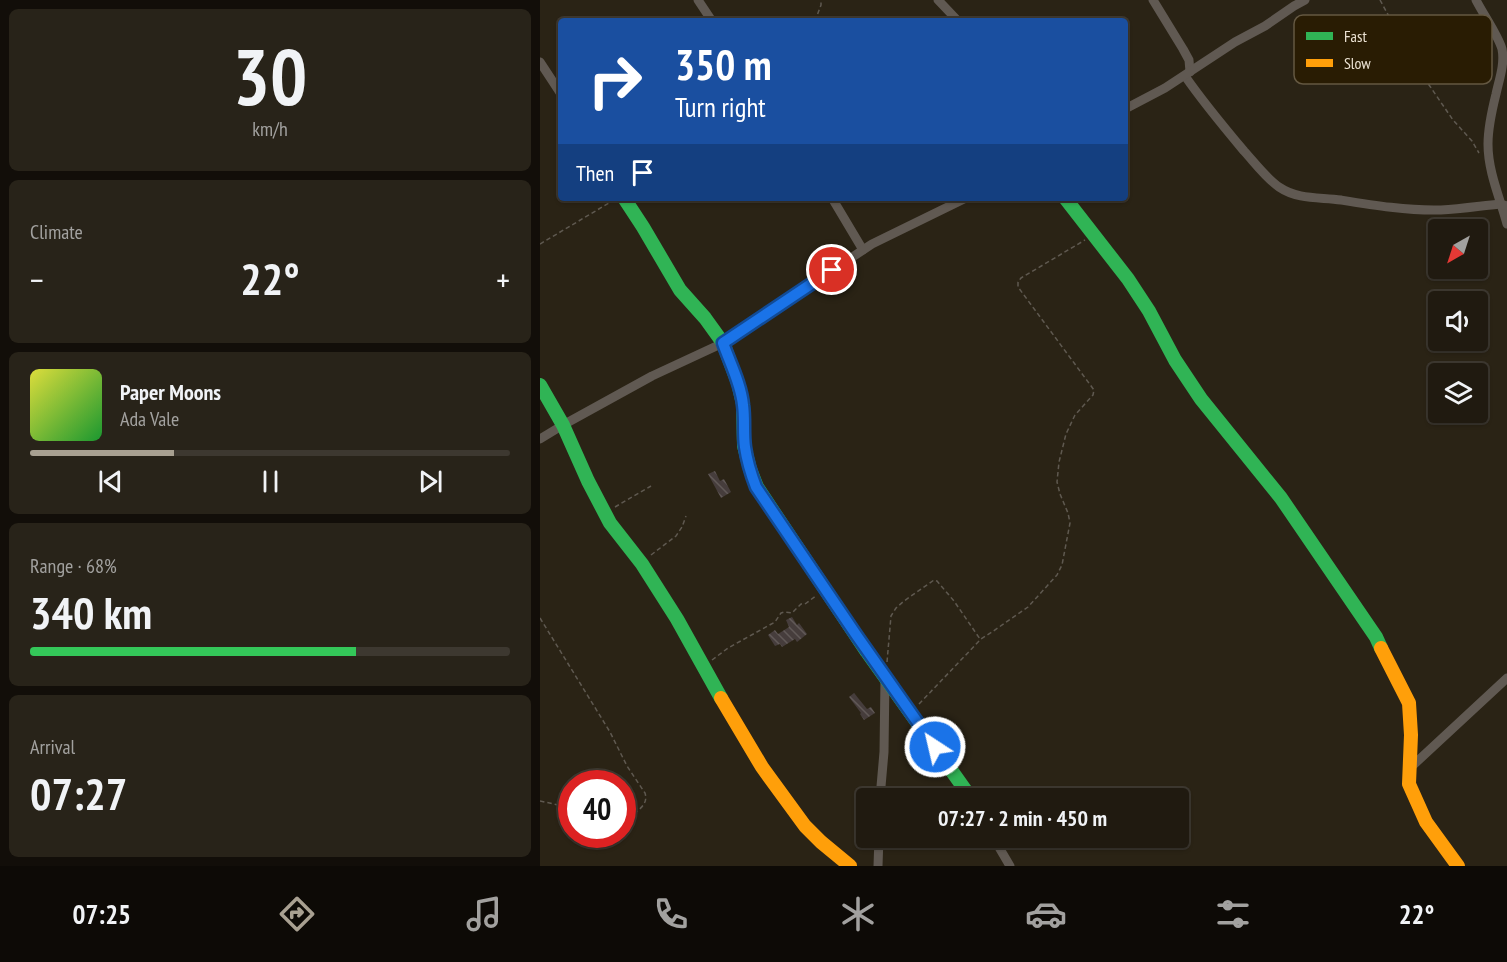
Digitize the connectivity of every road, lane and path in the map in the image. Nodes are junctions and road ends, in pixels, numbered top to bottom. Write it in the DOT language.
graph roads {
  1 [pos="698,0"];
  2 [pos="820,0"];
  3 [pos="939,0"];
  4 [pos="1153,0"];
  5 [pos="1305,0"];
  6 [pos="1380,0"];
  7 [pos="1476,0"];
  8 [pos="1388,15"];
  9 [pos="1484,15"];
  10 [pos="710,18"];
  11 [pos="816,18"];
  12 [pos="955,18"];
  13 [pos="1492,30"];
  14 [pos="540,62"];
  15 [pos="1187,74"];
  16 [pos="1428,84"];
  17 [pos="558,89"];
  18 [pos="1128,106"];
  19 [pos="1479,153"];
  20 [pos="613,201"];
  21 [pos="626,201"];
  22 [pos="834,201"];
  23 [pos="960,201"];
  24 [pos="1067,201"];
  25 [pos="1504,205"];
  26 [pos="1507,224"];
  27 [pos="1094,234"];
  28 [pos="540,244"];
  29 [pos="863,250"];
  30 [pos="723,343"];
  31 [pos="540,385"];
  32 [pos="563,425"];
  33 [pos="540,439"];
  34 [pos="651,486"];
  35 [pos="603,509"];
  36 [pos="686,516"];
  37 [pos="642,564"];
  38 [pos="825,589"];
  39 [pos="540,618"];
  40 [pos="981,639"];
  41 [pos="703,666"];
  42 [pos="885,677"];
  43 [pos="1507,678"];
  44 [pos="911,713"];
  45 [pos="1409,769"];
  46 [pos="630,770"];
  47 [pos="636,780"];
  48 [pos="881,788"];
  49 [pos="964,788"];
  50 [pos="540,801"];
  51 [pos="558,804"];
  52 [pos="636,813"];
  53 [pos="879,848"];
  54 [pos="999,848"];
  55 [pos="850,866"];
  56 [pos="878,866"];
  57 [pos="1010,866"];
  58 [pos="1458,866"];
  1 -- 10 [label="street"];
  2 -- 11 [label="path"];
  3 -- 12 [label="street"];
  4 -- 15 [label="street"];
  5 -- 15 [label="street"];
  6 -- 8 [label="path"];
  7 -- 9 [label="street"];
  13 -- 25 [label="street"];
  14 -- 17 [label="street"];
  15 -- 18 [label="street"];
  15 -- 25 [label="street"];
  16 -- 19 [label="path"];
  20 -- 28 [label="path"];
  21 -- 30 [label="street"];
  22 -- 29 [label="street"];
  23 -- 29 [label="street"];
  24 -- 27 [label="street"];
  25 -- 26 [label="street"];
  27 -- 40 [label="path"];
  27 -- 45 [label="street"];
  29 -- 30 [label="street"];
  30 -- 32 [label="street"];
  30 -- 38 [label="street"];
  31 -- 32 [label="street"];
  32 -- 33 [label="street"];
  32 -- 35 [label="street"];
  34 -- 35 [label="path"];
  35 -- 37 [label="street"];
  36 -- 37 [label="path"];
  37 -- 41 [label="street"];
  38 -- 41 [label="path"];
  38 -- 42 [label="street"];
  39 -- 46 [label="path"];
  40 -- 42 [label="path"];
  40 -- 44 [label="path"];
  41 -- 55 [label="street"];
  42 -- 44 [label="street"];
  42 -- 48 [label="street"];
  43 -- 45 [label="street"];
  44 -- 49 [label="street"];
  45 -- 58 [label="street"];
  47 -- 52 [label="path"];
  50 -- 51 [label="path"];
  53 -- 56 [label="street"];
  54 -- 57 [label="street"];
}
